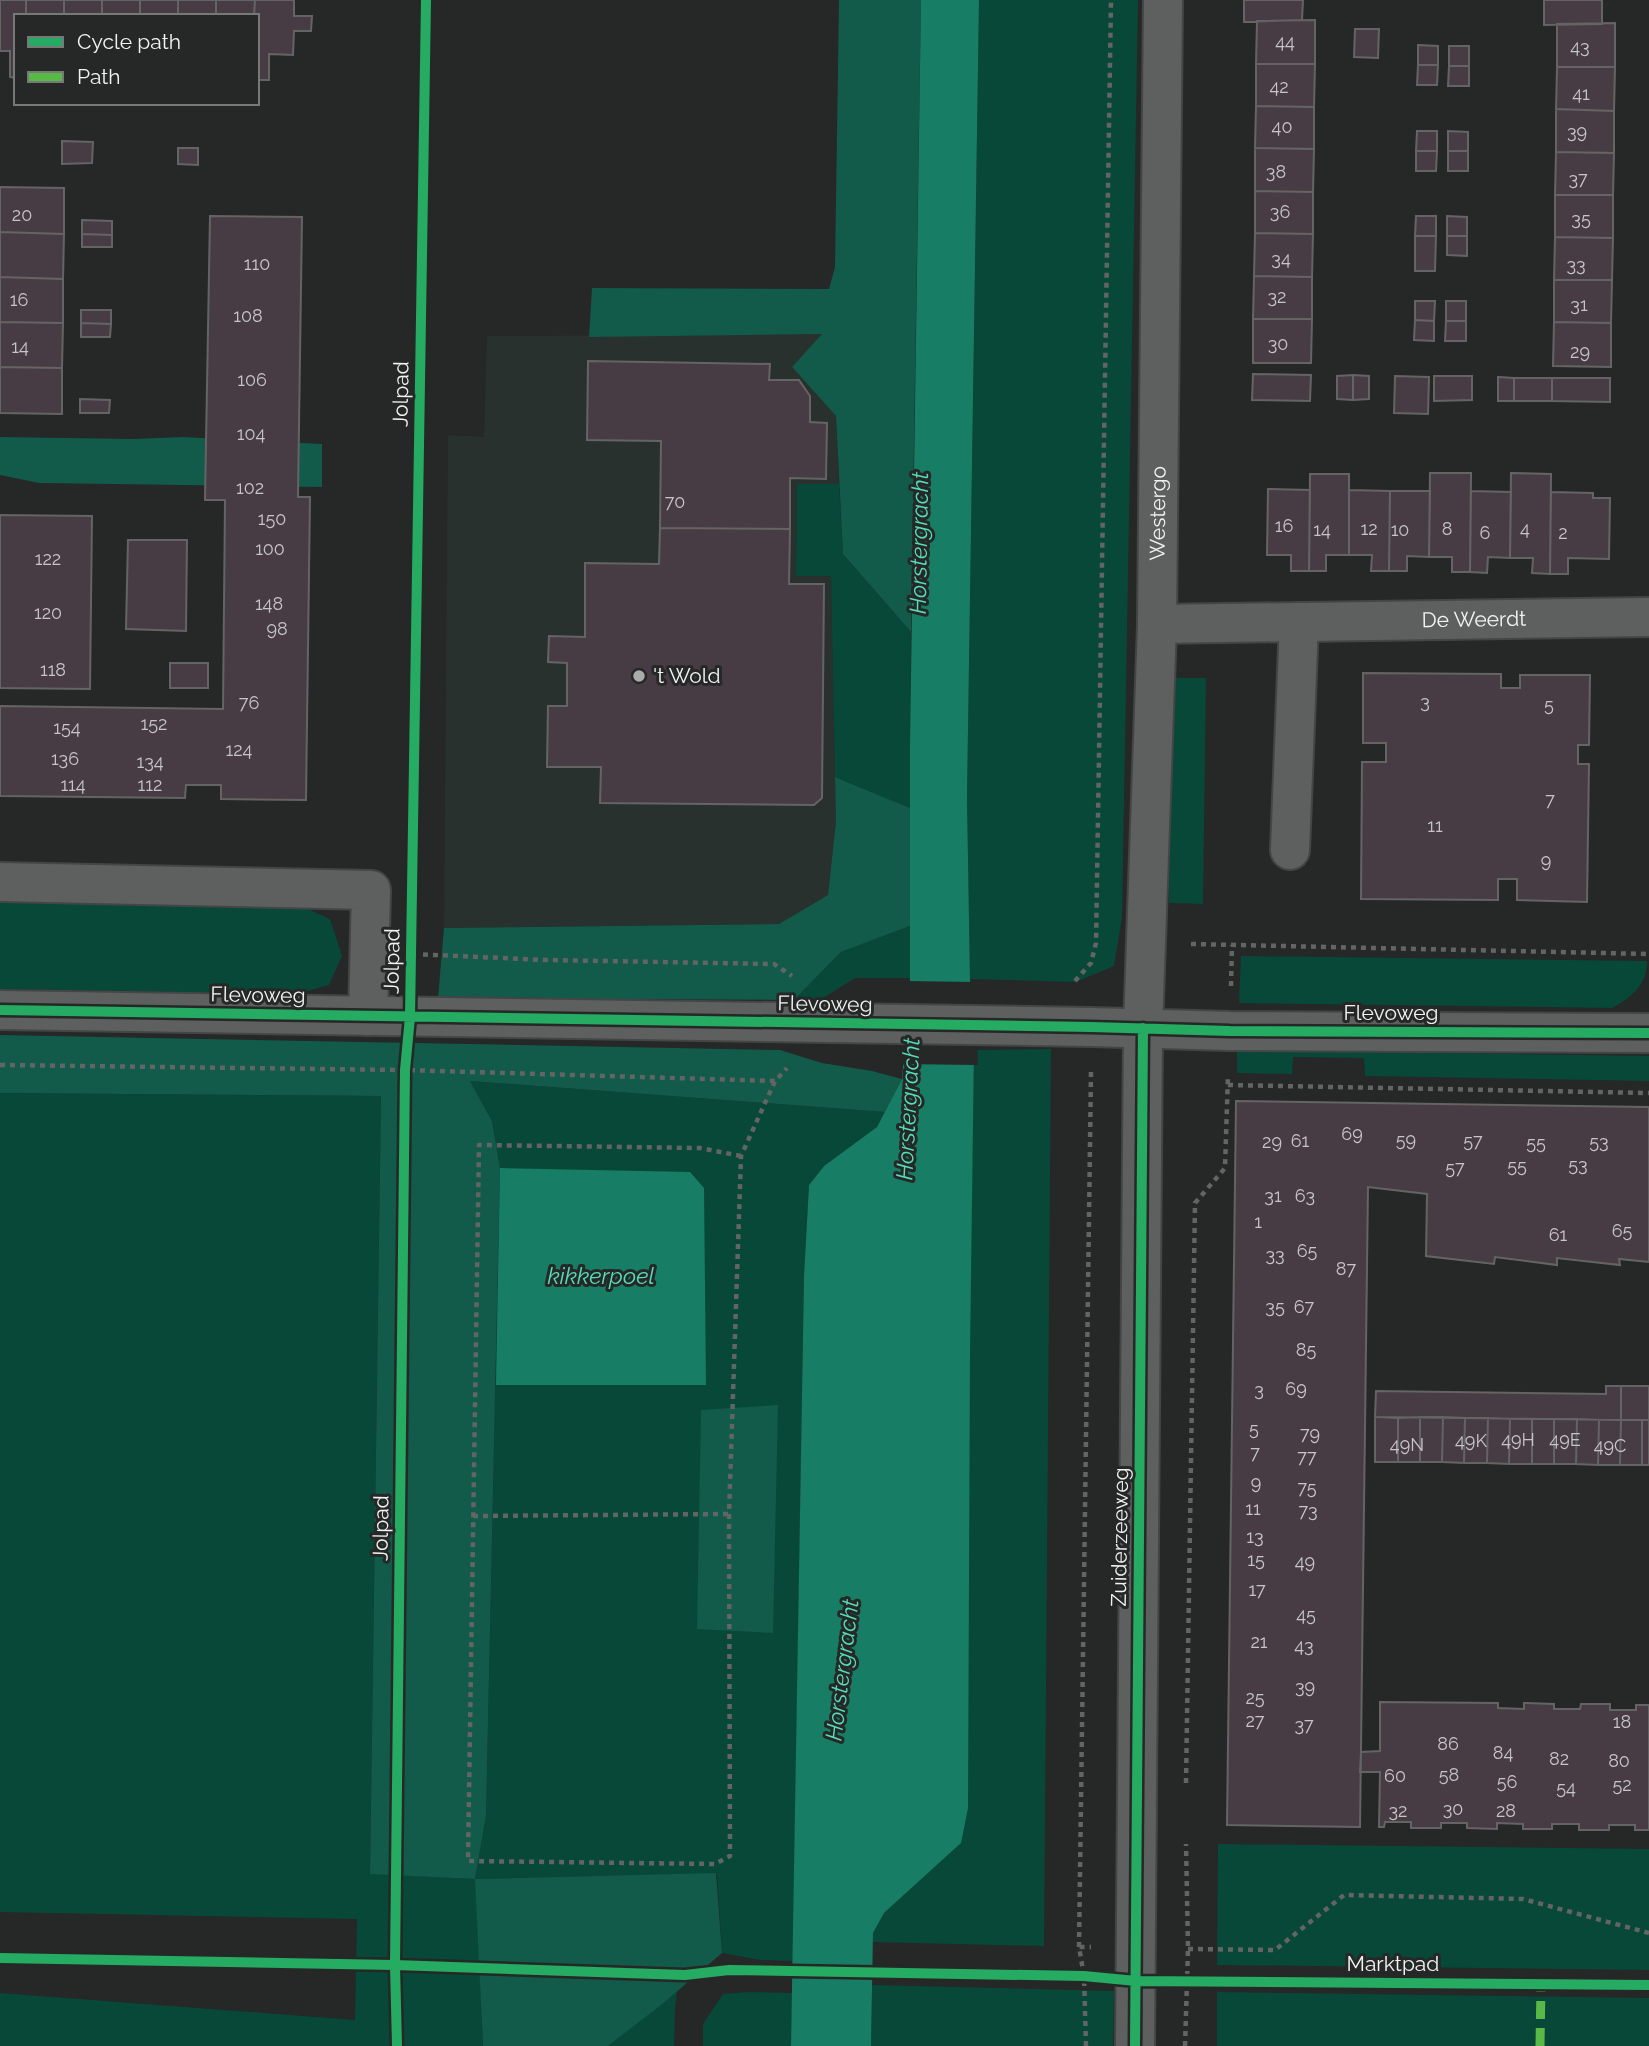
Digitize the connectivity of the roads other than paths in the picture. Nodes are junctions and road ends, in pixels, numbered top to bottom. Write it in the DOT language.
graph roads {
  1 [pos="1163,0"];
  2 [pos="1649,617"];
  3 [pos="1299,622"];
  4 [pos="1157,624"];
  5 [pos="1290,850"];
  6 [pos="0,882"];
  7 [pos="0,1010"];
  8 [pos="368,1016"];
  9 [pos="1143,1028"];
  10 [pos="1649,1033"];
  11 [pos="1135,2046"];
  1 -- 4 [label="street, Westergo"];
  2 -- 3 [label="street, De Weerdt"];
  3 -- 4 [label="street, De Weerdt"];
  3 -- 5 [label="street"];
  4 -- 9 [label="street, Westergo"];
  6 -- 8 [label="street"];
  7 -- 8 [label="street, Flevoweg"];
  8 -- 9 [label="street, Flevoweg"];
  9 -- 10 [label="street, Flevoweg"];
  9 -- 11 [label="street, Zuiderzeeweg"];
}
